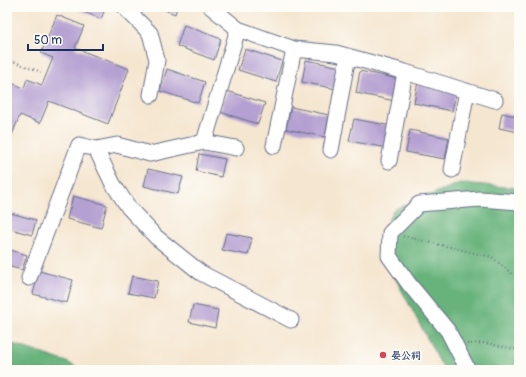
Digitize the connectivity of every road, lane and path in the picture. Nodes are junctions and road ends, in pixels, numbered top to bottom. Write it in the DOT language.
graph roads {
  1 [pos="127,7"];
  2 [pos="211,7"];
  3 [pos="238,29"];
  4 [pos="294,49"];
  5 [pos="348,56"];
  6 [pos="7,59"];
  7 [pos="41,72"];
  8 [pos="405,72"];
  9 [pos="468,91"];
  10 [pos="151,95"];
  11 [pos="495,100"];
  12 [pos="204,142"];
  13 [pos="274,146"];
  14 [pos="236,148"];
  15 [pos="96,149"];
  16 [pos="331,150"];
  17 [pos="390,161"];
  18 [pos="452,170"];
  19 [pos="519,202"];
  20 [pos="390,233"];
  21 [pos="519,275"];
  22 [pos="29,278"];
  23 [pos="291,320"];
  24 [pos="455,345"];
  25 [pos="519,350"];
  26 [pos="468,370"];
  1 -- 10 [label="street"];
  2 -- 3 [label="street"];
  3 -- 4 [label="street"];
  3 -- 12 [label="street"];
  4 -- 5 [label="street"];
  4 -- 13 [label="street"];
  5 -- 8 [label="street"];
  5 -- 16 [label="street"];
  6 -- 7 [label="path"];
  8 -- 9 [label="street"];
  8 -- 17 [label="street"];
  9 -- 11 [label="street"];
  9 -- 18 [label="street"];
  12 -- 14 [label="street"];
  12 -- 15 [label="street"];
  15 -- 22 [label="street"];
  15 -- 23 [label="street"];
  19 -- 20 [label="street"];
  20 -- 21 [label="path"];
  20 -- 24 [label="street"];
  24 -- 25 [label="path"];
  24 -- 26 [label="street"];
}
